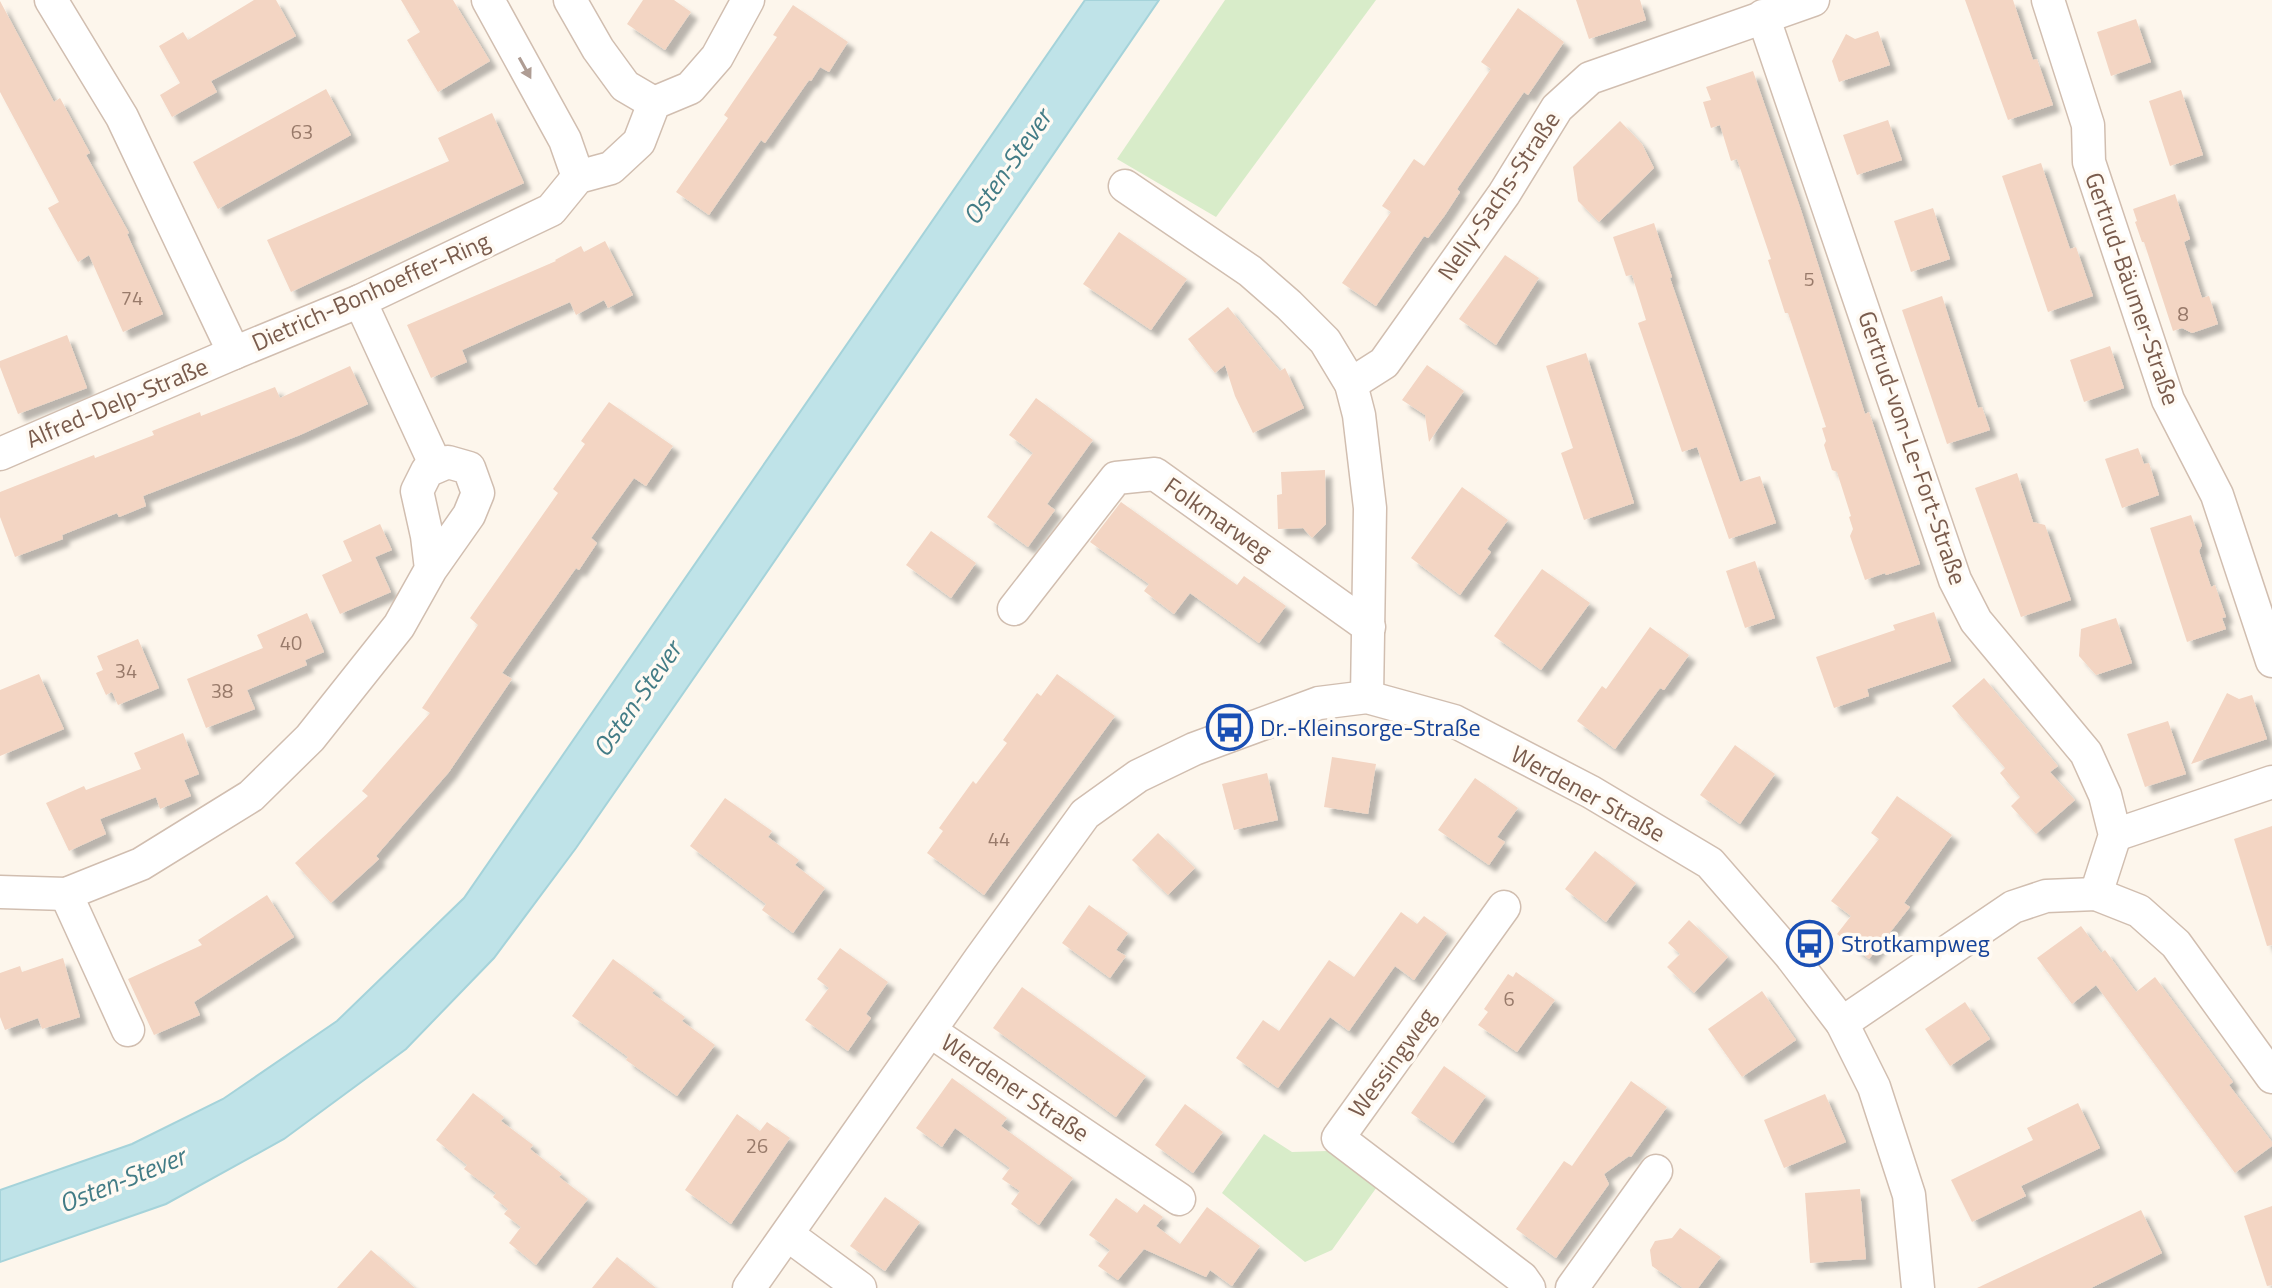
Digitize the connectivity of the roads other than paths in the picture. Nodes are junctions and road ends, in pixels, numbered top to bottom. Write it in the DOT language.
graph roads {
  1 [pos="51,0"];
  2 [pos="488,0"];
  3 [pos="570,0"];
  4 [pos="748,0"];
  5 [pos="1813,0"];
  6 [pos="2048,0"];
  7 [pos="1763,16"];
  8 [pos="654,103"];
  9 [pos="578,177"];
  10 [pos="1125,186"];
  11 [pos="360,301"];
  12 [pos="234,353"];
  13 [pos="1351,384"];
  14 [pos="0,454"];
  15 [pos="436,466"];
  16 [pos="431,569"];
  17 [pos="1014,609"];
  18 [pos="1369,627"];
  19 [pos="2272,661"];
  20 [pos="1367,697"];
  21 [pos="2272,782"];
  22 [pos="2115,835"];
  23 [pos="0,892"];
  24 [pos="66,894"];
  25 [pos="2096,894"];
  26 [pos="1504,907"];
  27 [pos="1842,1023"];
  28 [pos="128,1030"];
  29 [pos="930,1031"];
  30 [pos="2272,1077"];
  31 [pos="1656,1171"];
  32 [pos="1179,1199"];
  33 [pos="788,1235"];
  34 [pos="749,1288"];
  35 [pos="860,1288"];
  36 [pos="1529,1288"];
  37 [pos="1572,1288"];
  38 [pos="1918,1288"];
  1 -- 12 [label="street, Dietrich-Bonhoeffer-Ring"];
  2 -- 9 [label="street, one-way"];
  3 -- 8 [label="street"];
  4 -- 8 [label="street"];
  5 -- 7 [label="street, Nelly-Sachs-Straße"];
  6 -- 19 [label="street, Gertrud-Bäumer-Straße"];
  7 -- 13 [label="street, Nelly-Sachs-Straße"];
  7 -- 22 [label="street, Gertrud-von-Le-Fort-Straße"];
  8 -- 9 [label="street"];
  9 -- 11 [label="street, Dietrich-Bonhoeffer-Ring"];
  10 -- 13 [label="street"];
  11 -- 12 [label="street, Dietrich-Bonhoeffer-Ring"];
  11 -- 15 [label="street"];
  12 -- 14 [label="street, Alfred-Delp-Straße"];
  13 -- 18 [label="street"];
  15 -- 16 [label="street"];
  15 -- 16 [label="street"];
  16 -- 24 [label="street"];
  17 -- 18 [label="street, Folkmarweg"];
  18 -- 20 [label="street"];
  20 -- 27 [label="street, Werdener Straße"];
  20 -- 29 [label="street, Werdener Straße"];
  21 -- 22 [label="street"];
  22 -- 25 [label="street"];
  23 -- 24 [label="street"];
  24 -- 28 [label="street"];
  25 -- 27 [label="street"];
  25 -- 30 [label="street"];
  26 -- 36 [label="street, Wessingweg"];
  27 -- 38 [label="street, Werdener Straße"];
  29 -- 32 [label="street, Werdener Straße"];
  29 -- 33 [label="street, Werdener Straße"];
  31 -- 37 [label="street"];
  33 -- 34 [label="street, Werdener Straße"];
  33 -- 35 [label="street"];
}
